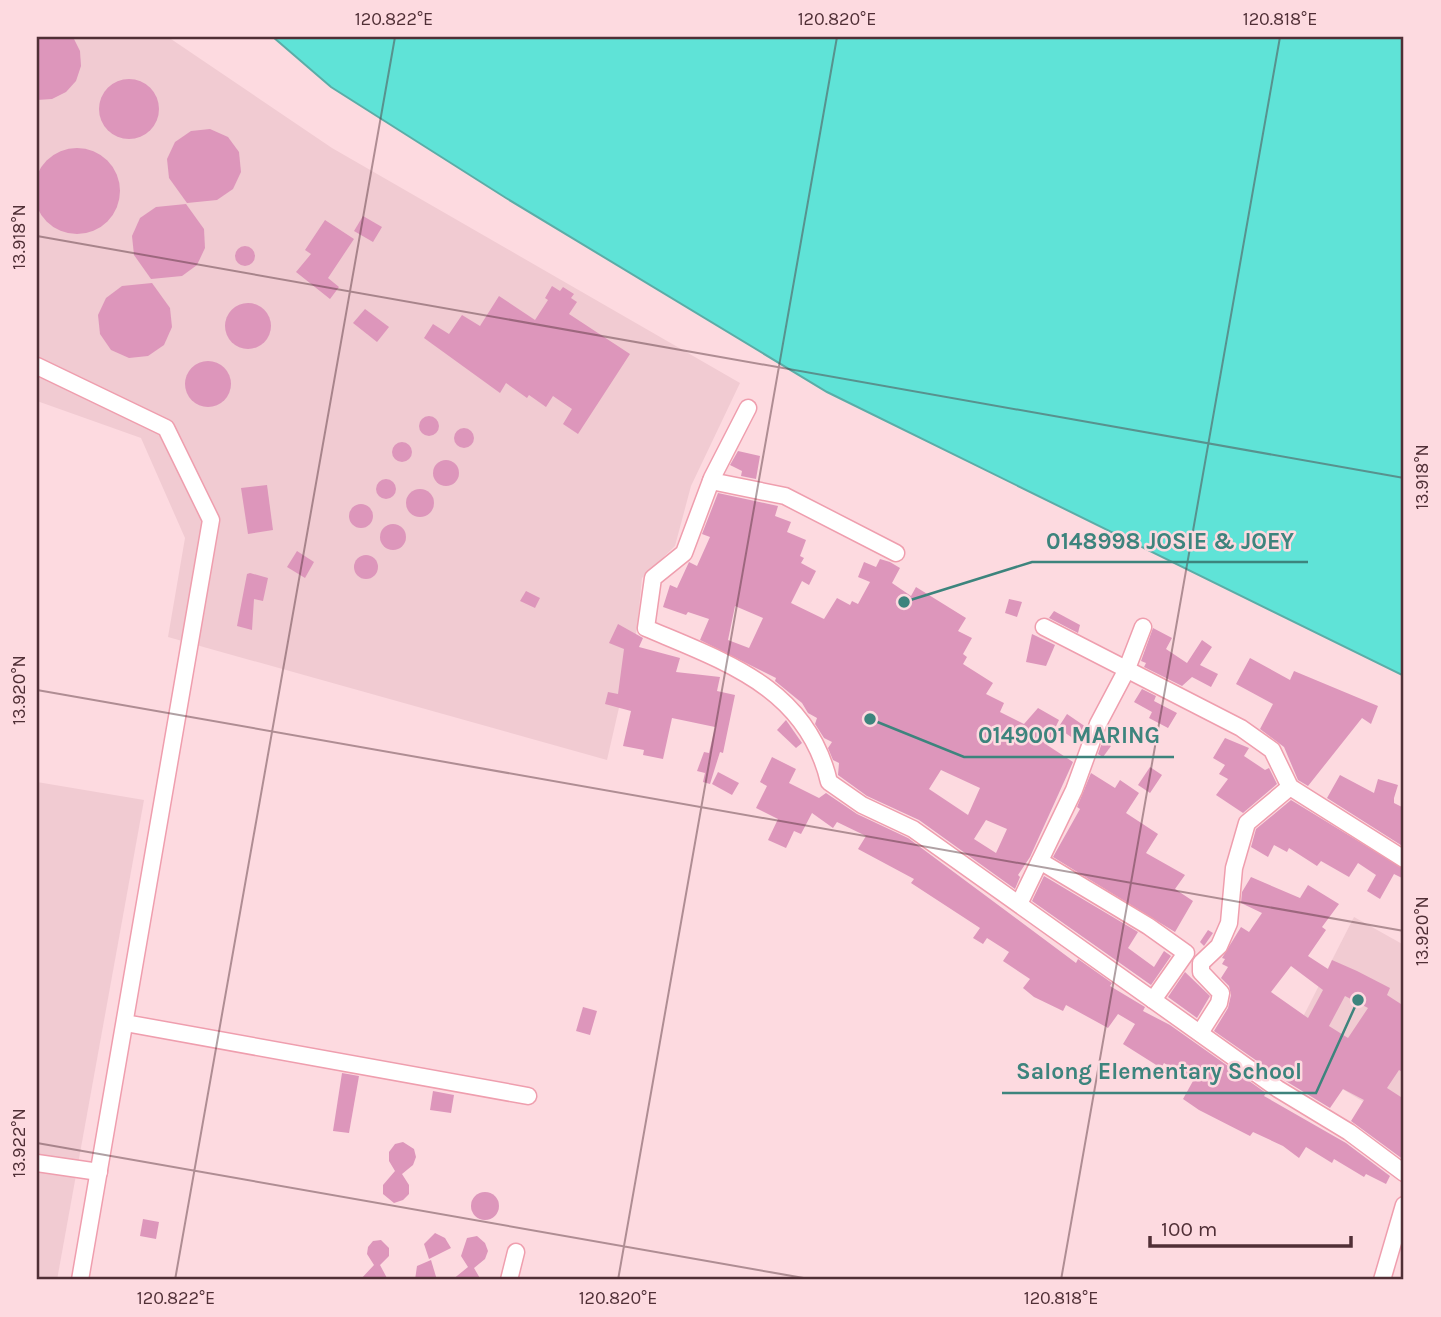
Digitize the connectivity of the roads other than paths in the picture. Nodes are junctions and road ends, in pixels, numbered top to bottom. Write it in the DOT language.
graph roads {
  1 [pos="37,366"];
  2 [pos="748,408"];
  3 [pos="710,481"];
  4 [pos="896,553"];
  5 [pos="1044,627"];
  6 [pos="1143,628"];
  7 [pos="1126,671"];
  8 [pos="1290,787"];
  9 [pos="1404,859"];
  10 [pos="1040,861"];
  11 [pos="1020,904"];
  12 [pos="1153,1000"];
  13 [pos="125,1023"];
  14 [pos="1200,1033"];
  15 [pos="528,1096"];
  16 [pos="37,1163"];
  17 [pos="99,1172"];
  18 [pos="1404,1173"];
  19 [pos="1404,1205"];
  20 [pos="516,1252"];
  21 [pos="80,1280"];
  22 [pos="509,1280"];
  23 [pos="1382,1280"];
  1 -- 13 [label="street"];
  2 -- 3 [label="street"];
  3 -- 4 [label="street"];
  3 -- 11 [label="street"];
  5 -- 7 [label="street"];
  6 -- 7 [label="street"];
  7 -- 8 [label="street"];
  7 -- 10 [label="street"];
  8 -- 9 [label="street"];
  8 -- 14 [label="street"];
  10 -- 11 [label="street"];
  10 -- 12 [label="street"];
  11 -- 12 [label="street"];
  12 -- 14 [label="street"];
  13 -- 15 [label="street"];
  13 -- 17 [label="street"];
  14 -- 18 [label="street"];
  16 -- 17 [label="street"];
  17 -- 21 [label="street"];
  19 -- 23 [label="street"];
  20 -- 22 [label="street"];
}
